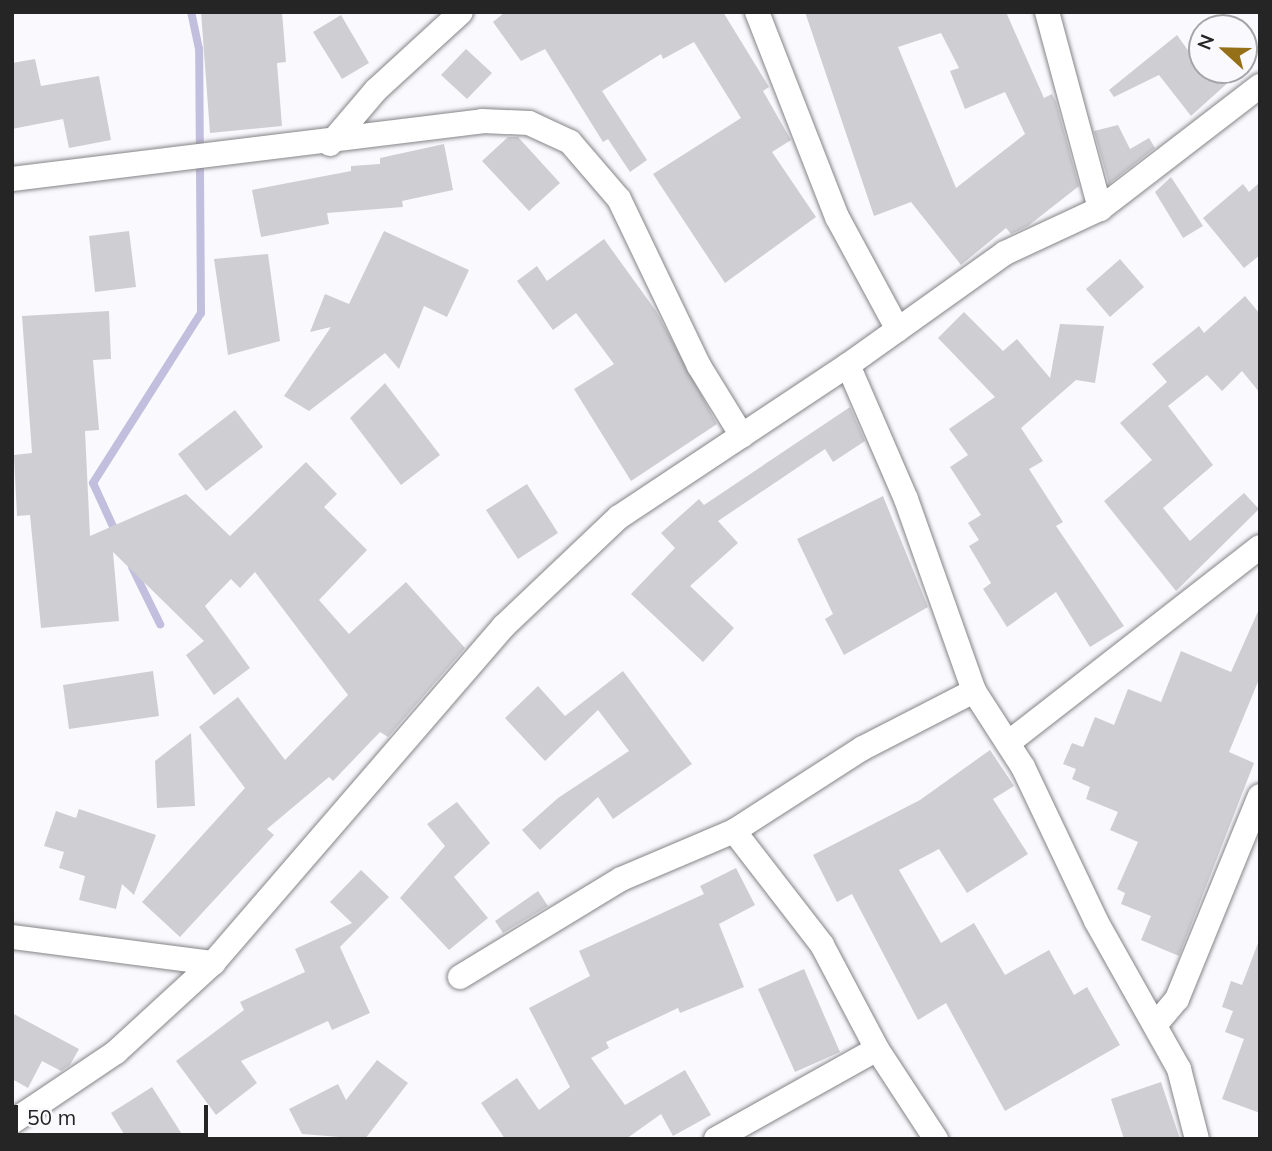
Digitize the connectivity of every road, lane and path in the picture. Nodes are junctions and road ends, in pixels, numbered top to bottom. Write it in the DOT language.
graph roads {
  1 [pos="461,12"];
  2 [pos="757,12"];
  3 [pos="1047,12"];
  4 [pos="1062,12"];
  5 [pos="1065,80"];
  6 [pos="1260,86"];
  7 [pos="330,144"];
  8 [pos="12,179"];
  9 [pos="1100,209"];
  10 [pos="898,330"];
  11 [pos="848,365"];
  12 [pos="742,436"];
  13 [pos="1260,547"];
  14 [pos="974,691"];
  15 [pos="1008,743"];
  16 [pos="1260,796"];
  17 [pos="734,831"];
  18 [pos="12,937"];
  19 [pos="213,963"];
  20 [pos="460,977"];
  21 [pos="1156,1024"];
  22 [pos="877,1048"];
  23 [pos="12,1122"];
  24 [pos="716,1139"];
  25 [pos="936,1139"];
  26 [pos="1197,1139"];
  1 -- 7 [label="street"];
  2 -- 10 [label="street"];
  3 -- 5 [label="street"];
  4 -- 5 [label="street"];
  5 -- 9 [label="street"];
  6 -- 9 [label="street"];
  7 -- 8 [label="street"];
  7 -- 12 [label="street"];
  9 -- 10 [label="street"];
  10 -- 11 [label="street"];
  11 -- 12 [label="street"];
  11 -- 14 [label="street"];
  12 -- 19 [label="street"];
  13 -- 15 [label="street"];
  14 -- 15 [label="street"];
  14 -- 17 [label="street"];
  15 -- 21 [label="street"];
  16 -- 21 [label="street"];
  17 -- 20 [label="street"];
  17 -- 22 [label="street"];
  18 -- 19 [label="street"];
  19 -- 23 [label="street"];
  21 -- 26 [label="street"];
  22 -- 24 [label="street"];
  22 -- 25 [label="street"];
}
